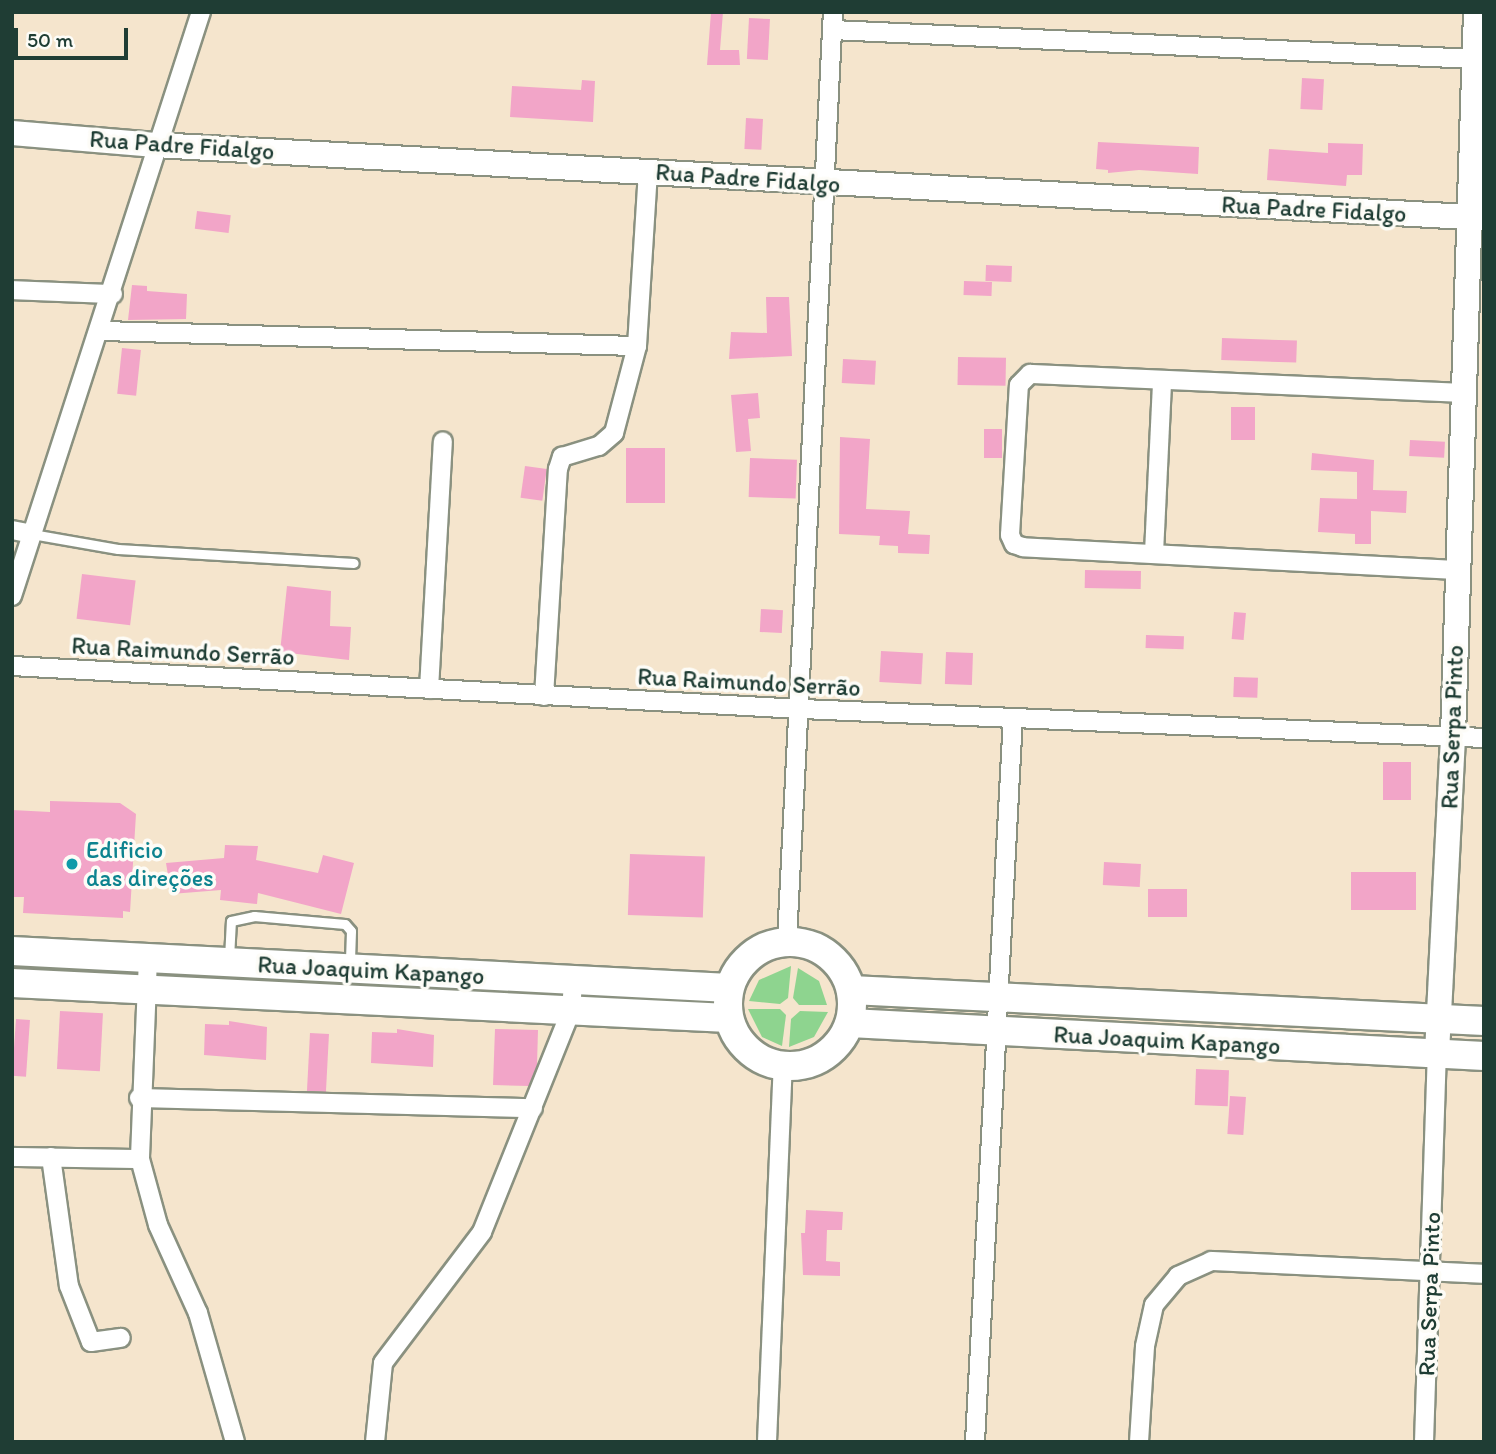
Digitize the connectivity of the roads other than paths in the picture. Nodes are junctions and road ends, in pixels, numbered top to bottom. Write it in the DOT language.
graph roads {
  1 [pos="201,12"];
  2 [pos="1476,12"];
  3 [pos="833,21"];
  4 [pos="1475,58"];
  5 [pos="12,133"];
  6 [pos="155,145"];
  7 [pos="648,172"];
  8 [pos="822,183"];
  9 [pos="1476,217"];
  10 [pos="12,290"];
  11 [pos="113,294"];
  12 [pos="102,331"];
  13 [pos="637,346"];
  14 [pos="1162,382"];
  15 [pos="1461,393"];
  16 [pos="443,441"];
  17 [pos="12,530"];
  18 [pos="32,534"];
  19 [pos="1154,553"];
  20 [pos="354,563"];
  21 [pos="1456,570"];
  22 [pos="12,596"];
  23 [pos="12,666"];
  24 [pos="429,689"];
  25 [pos="544,696"];
  26 [pos="802,709"];
  27 [pos="1013,718"];
  28 [pos="1453,736"];
  29 [pos="1484,738"];
  30 [pos="787,941"];
  31 [pos="12,951"];
  32 [pos="148,958"];
  33 [pos="229,964"];
  34 [pos="358,970"];
  35 [pos="573,980"];
  36 [pos="12,984"];
  37 [pos="729,988"];
  38 [pos="145,990"];
  39 [pos="851,990"];
  40 [pos="997,996"];
  41 [pos="364,1000"];
  42 [pos="1214,1006"];
  43 [pos="571,1011"];
  44 [pos="728,1018"];
  45 [pos="1439,1020"];
  46 [pos="1484,1021"];
  47 [pos="850,1023"];
  48 [pos="996,1032"];
  49 [pos="1212,1043"];
  50 [pos="1437,1053"];
  51 [pos="1484,1056"];
  52 [pos="783,1067"];
  53 [pos="139,1098"];
  54 [pos="533,1108"];
  55 [pos="12,1157"];
  56 [pos="51,1157"];
  57 [pos="139,1159"];
  58 [pos="1430,1272"];
  59 [pos="1484,1274"];
  60 [pos="121,1338"];
  61 [pos="235,1442"];
  62 [pos="375,1442"];
  63 [pos="767,1442"];
  64 [pos="975,1442"];
  65 [pos="1139,1442"];
  66 [pos="1424,1442"];
  1 -- 6 [label="street"];
  2 -- 4 [label="street, Rua Serpa Pinto"];
  3 -- 4 [label="street"];
  3 -- 8 [label="street"];
  4 -- 9 [label="street, Rua Serpa Pinto"];
  5 -- 6 [label="street, Rua Padre Fidalgo"];
  6 -- 7 [label="street, Rua Padre Fidalgo"];
  6 -- 11 [label="street"];
  7 -- 8 [label="street, Rua Padre Fidalgo"];
  7 -- 13 [label="street"];
  8 -- 9 [label="street, Rua Padre Fidalgo"];
  8 -- 26 [label="street"];
  9 -- 15 [label="street, Rua Serpa Pinto"];
  10 -- 11 [label="street"];
  11 -- 12 [label="street"];
  12 -- 13 [label="street"];
  12 -- 18 [label="street"];
  13 -- 25 [label="street"];
  14 -- 15 [label="street"];
  14 -- 19 [label="street"];
  14 -- 19 [label="street"];
  15 -- 21 [label="street, Rua Serpa Pinto"];
  16 -- 24 [label="street"];
  17 -- 18 [label="street"];
  18 -- 20 [label="lane"];
  18 -- 22 [label="street"];
  19 -- 21 [label="street"];
  21 -- 28 [label="street, Rua Serpa Pinto"];
  23 -- 24 [label="street, Rua Raimundo Serrão"];
  24 -- 25 [label="street, Rua Raimundo Serrão"];
  25 -- 26 [label="street, Rua Raimundo Serrão"];
  26 -- 27 [label="street, Rua Raimundo Serrão"];
  26 -- 30 [label="street"];
  27 -- 28 [label="street, Rua Raimundo Serrão"];
  27 -- 40 [label="street"];
  28 -- 29 [label="street, Rua Raimundo Serrão"];
  28 -- 45 [label="street, Rua Serpa Pinto"];
  30 -- 37 [label="main road"];
  30 -- 39 [label="main road"];
  31 -- 32 [label="main road, Rua Joaquim Kapango"];
  32 -- 33 [label="main road, Rua Joaquim Kapango"];
  32 -- 38 [label="street"];
  33 -- 34 [label="main road, Rua Joaquim Kapango"];
  33 -- 34 [label="lane"];
  34 -- 35 [label="main road, Rua Joaquim Kapango"];
  34 -- 41 [label="main road"];
  35 -- 37 [label="main road, Rua Joaquim Kapango"];
  35 -- 43 [label="street"];
  36 -- 38 [label="main road, Rua Joaquim Kapango"];
  37 -- 44 [label="main road"];
  38 -- 41 [label="main road, Rua Joaquim Kapango"];
  38 -- 53 [label="street"];
  39 -- 40 [label="main road, Rua Joaquim Kapango"];
  39 -- 47 [label="main road"];
  40 -- 42 [label="main road, Rua Joaquim Kapango"];
  40 -- 48 [label="street"];
  41 -- 43 [label="main road, Rua Joaquim Kapango"];
  42 -- 45 [label="main road, Rua Joaquim Kapango"];
  42 -- 49 [label="main road"];
  43 -- 44 [label="main road, Rua Joaquim Kapango"];
  43 -- 54 [label="street"];
  44 -- 52 [label="main road"];
  45 -- 46 [label="main road, Rua Joaquim Kapango"];
  45 -- 50 [label="street, Rua Serpa Pinto"];
  47 -- 48 [label="main road, Rua Joaquim Kapango"];
  47 -- 52 [label="main road"];
  48 -- 49 [label="main road, Rua Joaquim Kapango"];
  48 -- 64 [label="street"];
  49 -- 50 [label="main road, Rua Joaquim Kapango"];
  50 -- 51 [label="main road, Rua Joaquim Kapango"];
  50 -- 58 [label="street, Rua Serpa Pinto"];
  52 -- 63 [label="street"];
  53 -- 54 [label="street"];
  53 -- 57 [label="street"];
  54 -- 62 [label="street"];
  55 -- 56 [label="street"];
  56 -- 57 [label="street"];
  56 -- 60 [label="street"];
  57 -- 61 [label="street"];
  58 -- 59 [label="street"];
  58 -- 65 [label="street"];
  58 -- 66 [label="street, Rua Serpa Pinto"];
}
